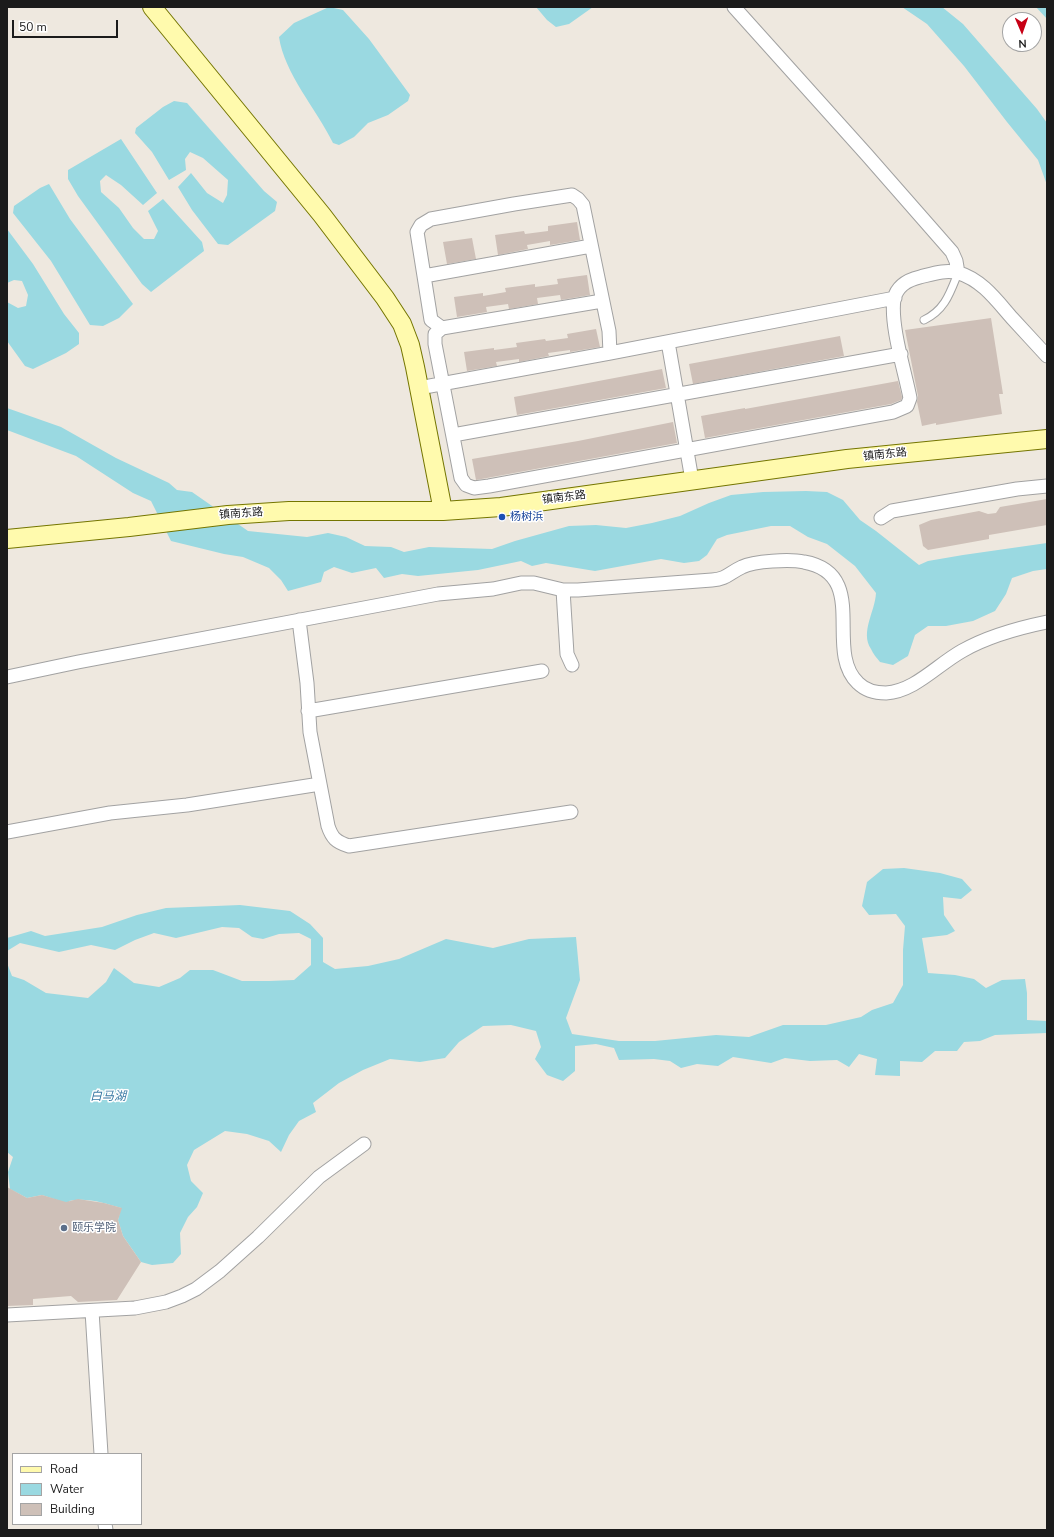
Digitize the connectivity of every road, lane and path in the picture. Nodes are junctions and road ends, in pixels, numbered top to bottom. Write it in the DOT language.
graph roads {
  1 [pos="152,7"];
  2 [pos="734,7"];
  3 [pos="591,246"];
  4 [pos="958,273"];
  5 [pos="424,276"];
  6 [pos="894,298"];
  7 [pos="602,301"];
  8 [pos="924,320"];
  9 [pos="442,328"];
  10 [pos="668,342"];
  11 [pos="610,353"];
  12 [pos="901,354"];
  13 [pos="1047,356"];
  14 [pos="443,384"];
  15 [pos="419,388"];
  16 [pos="677,395"];
  17 [pos="453,435"];
  18 [pos="1047,439"];
  19 [pos="687,450"];
  20 [pos="692,480"];
  21 [pos="1047,486"];
  22 [pos="443,511"];
  23 [pos="881,518"];
  24 [pos="7,539"];
  25 [pos="563,590"];
  26 [pos="299,620"];
  27 [pos="1047,622"];
  28 [pos="572,665"];
  29 [pos="542,671"];
  30 [pos="7,677"];
  31 [pos="308,712"];
  32 [pos="320,784"];
  33 [pos="571,812"];
  34 [pos="7,832"];
  35 [pos="364,1144"];
  36 [pos="92,1311"];
  37 [pos="7,1316"];
  38 [pos="101,1453"];
  1 -- 15 [label="street"];
  2 -- 4 [label="street"];
  3 -- 5 [label="street"];
  3 -- 5 [label="street"];
  3 -- 7 [label="street"];
  4 -- 6 [label="street"];
  4 -- 8 [label="lane"];
  4 -- 13 [label="street"];
  5 -- 9 [label="street"];
  6 -- 10 [label="street"];
  6 -- 12 [label="street"];
  7 -- 9 [label="street"];
  7 -- 11 [label="street"];
  9 -- 14 [label="street"];
  10 -- 11 [label="street"];
  10 -- 16 [label="street"];
  11 -- 14 [label="street"];
  12 -- 16 [label="street"];
  12 -- 19 [label="street"];
  14 -- 15 [label="street"];
  14 -- 17 [label="street"];
  15 -- 22 [label="street"];
  16 -- 17 [label="street"];
  16 -- 19 [label="street"];
  17 -- 19 [label="street"];
  18 -- 20 [label="street, 镇南东路"];
  19 -- 20 [label="street"];
  20 -- 22 [label="street, 镇南东路"];
  21 -- 23 [label="street"];
  22 -- 24 [label="street, 镇南东路"];
  25 -- 26 [label="street"];
  25 -- 27 [label="street"];
  25 -- 28 [label="street"];
  26 -- 30 [label="street"];
  26 -- 31 [label="street"];
  29 -- 31 [label="street"];
  31 -- 32 [label="street"];
  32 -- 33 [label="street"];
  32 -- 34 [label="street"];
  35 -- 36 [label="street"];
  36 -- 37 [label="street"];
  36 -- 38 [label="street"];
}
